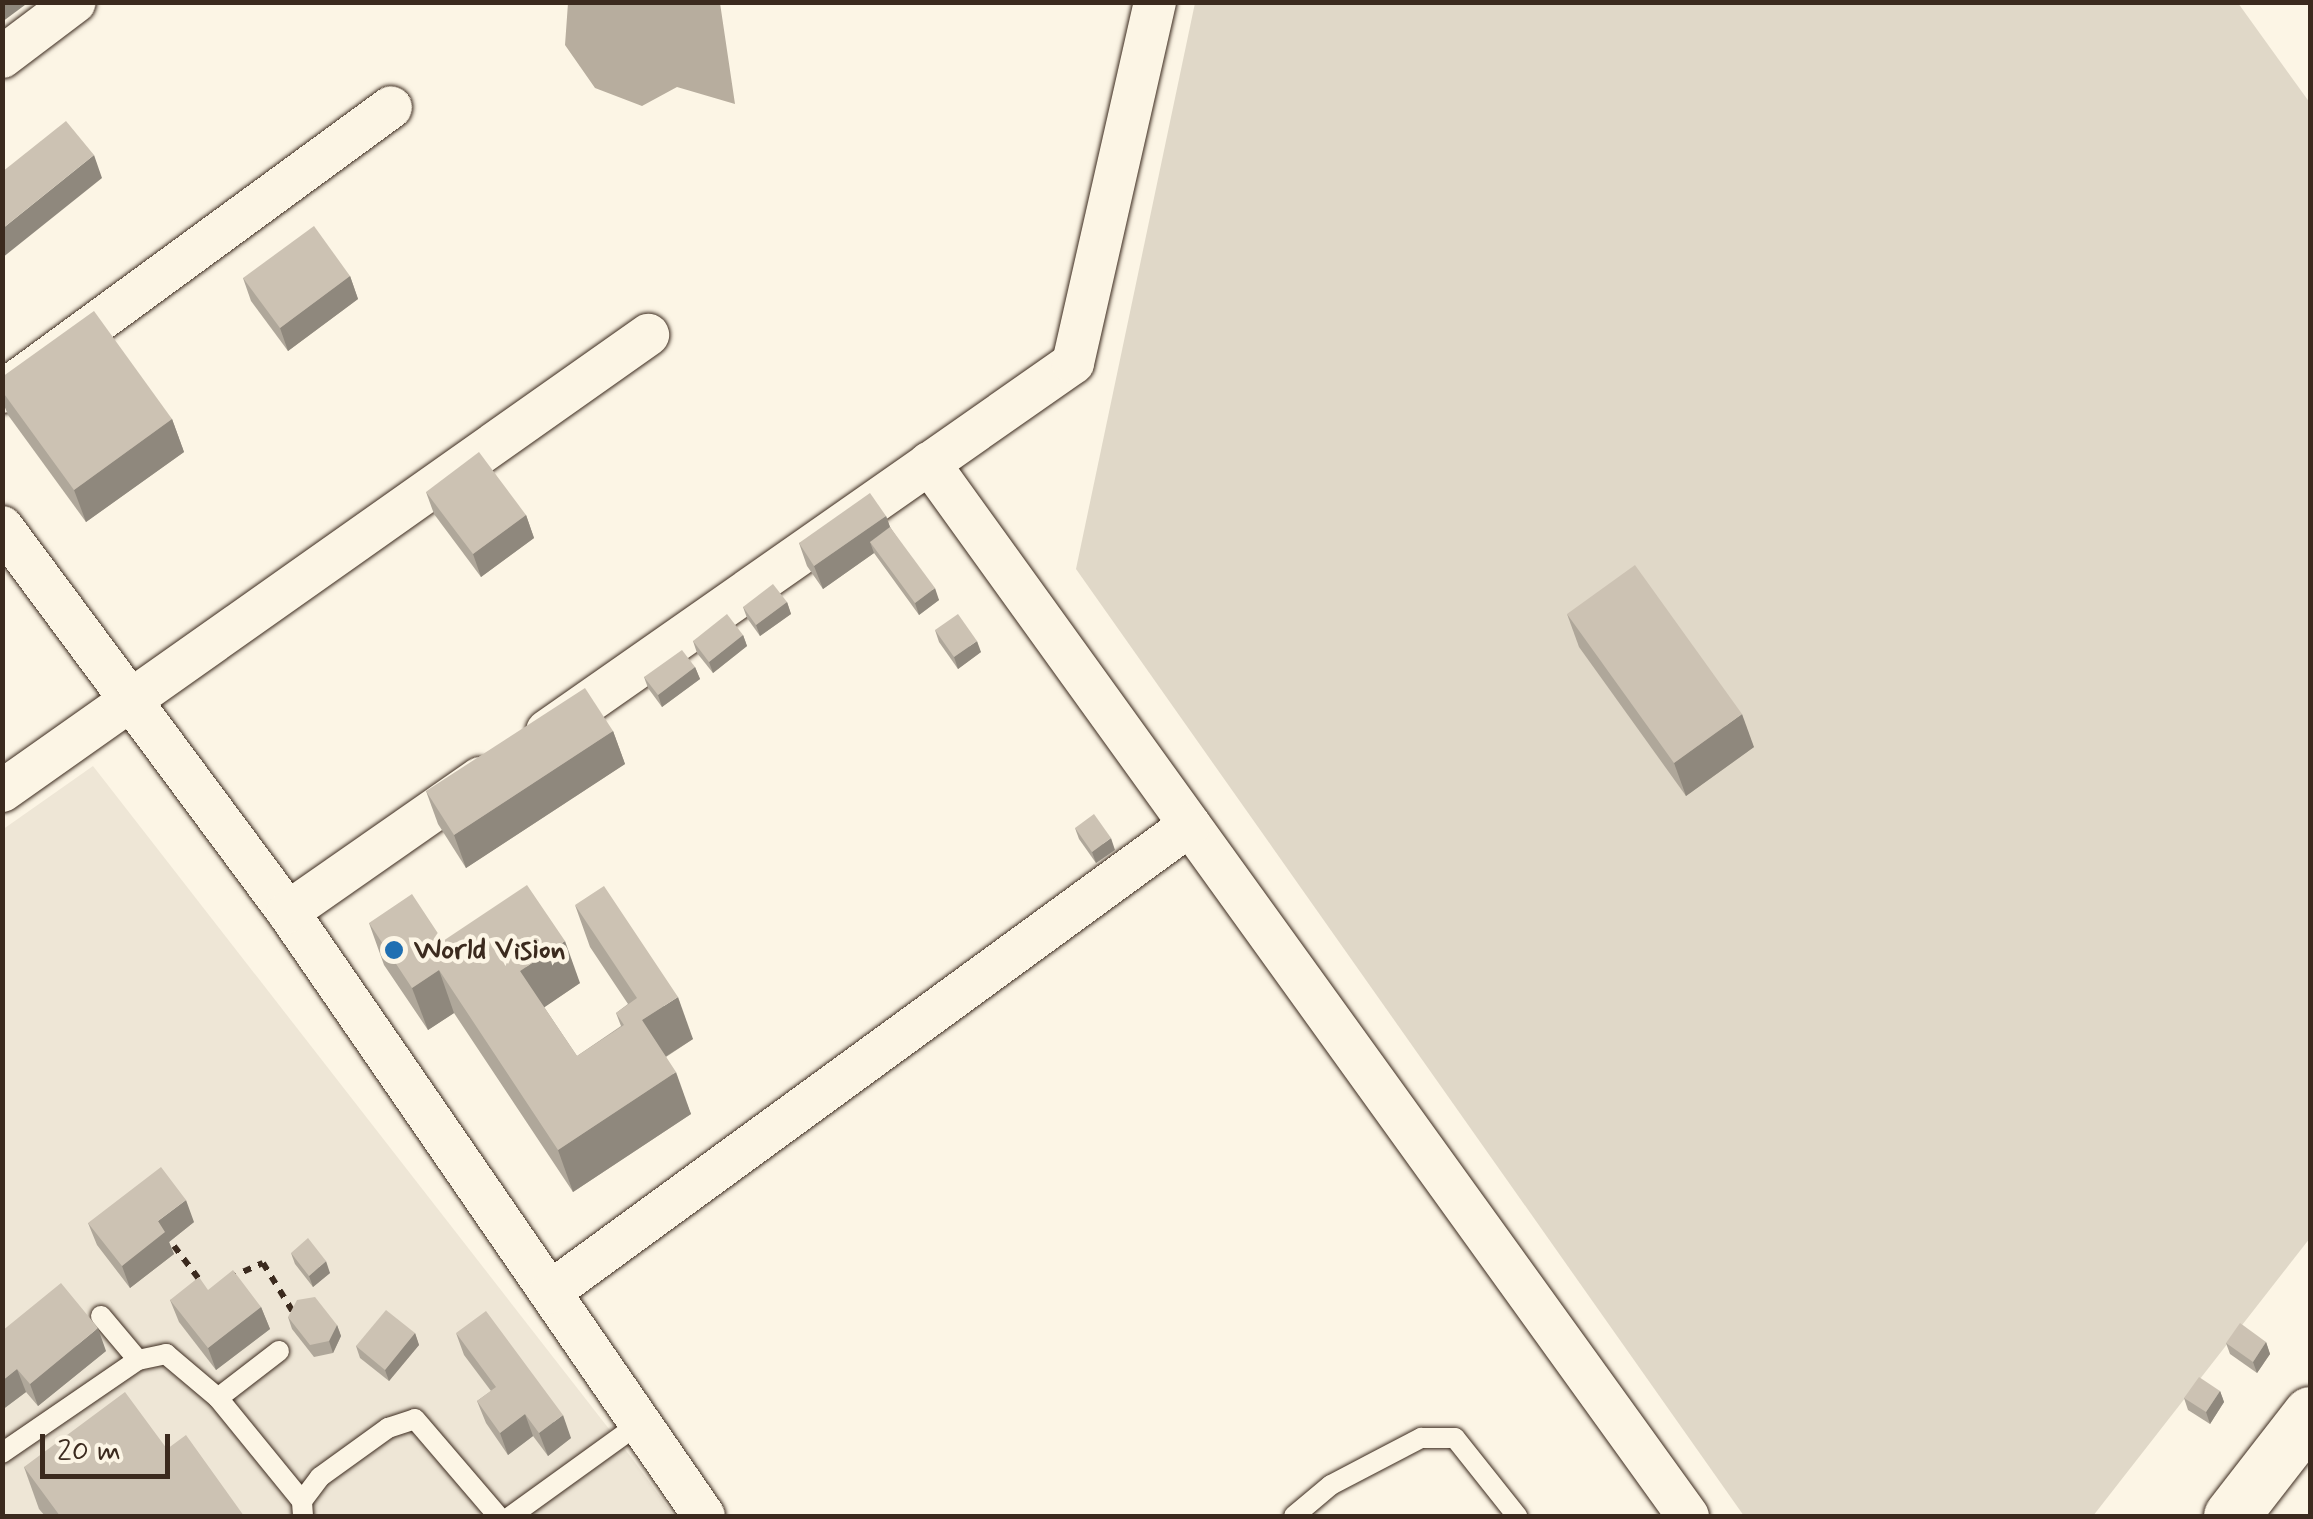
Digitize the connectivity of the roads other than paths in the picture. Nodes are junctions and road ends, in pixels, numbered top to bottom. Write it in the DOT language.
graph roads {
  1 [pos="75,2"];
  2 [pos="1155,2"];
  3 [pos="2,57"];
  4 [pos="390,107"];
  5 [pos="648,335"];
  6 [pos="2,392"];
  7 [pos="929,464"];
  8 [pos="2,528"];
  9 [pos="131,700"];
  10 [pos="2,791"];
  11 [pos="1190,825"];
  12 [pos="288,912"];
  13 [pos="550,1292"];
  14 [pos="101,1316"];
  15 [pos="279,1351"];
  16 [pos="138,1360"];
  17 [pos="218,1398"];
  18 [pos="2310,1414"];
  19 [pos="637,1425"];
  20 [pos="2,1454"];
  21 [pos="303,1509"];
  22 [pos="537,1509"];
  23 [pos="1306,1512"];
  24 [pos="498,1516"];
  25 [pos="511,1516"];
  26 [pos="704,1516"];
  27 [pos="1518,1516"];
  28 [pos="1688,1516"];
  29 [pos="2231,1516"];
  1 -- 3 [label="street"];
  2 -- 7 [label="street"];
  4 -- 6 [label="street"];
  5 -- 9 [label="street"];
  7 -- 11 [label="street"];
  7 -- 12 [label="street"];
  8 -- 9 [label="street"];
  9 -- 10 [label="street"];
  9 -- 12 [label="street"];
  11 -- 13 [label="street"];
  11 -- 28 [label="street"];
  12 -- 13 [label="street"];
  13 -- 19 [label="street"];
  14 -- 16 [label="lane"];
  15 -- 17 [label="lane"];
  16 -- 17 [label="lane"];
  16 -- 20 [label="lane"];
  17 -- 21 [label="lane"];
  18 -- 29 [label="highway"];
  19 -- 22 [label="lane"];
  19 -- 26 [label="street"];
  21 -- 24 [label="lane"];
  22 -- 25 [label="lane"];
  23 -- 27 [label="lane"];
}
